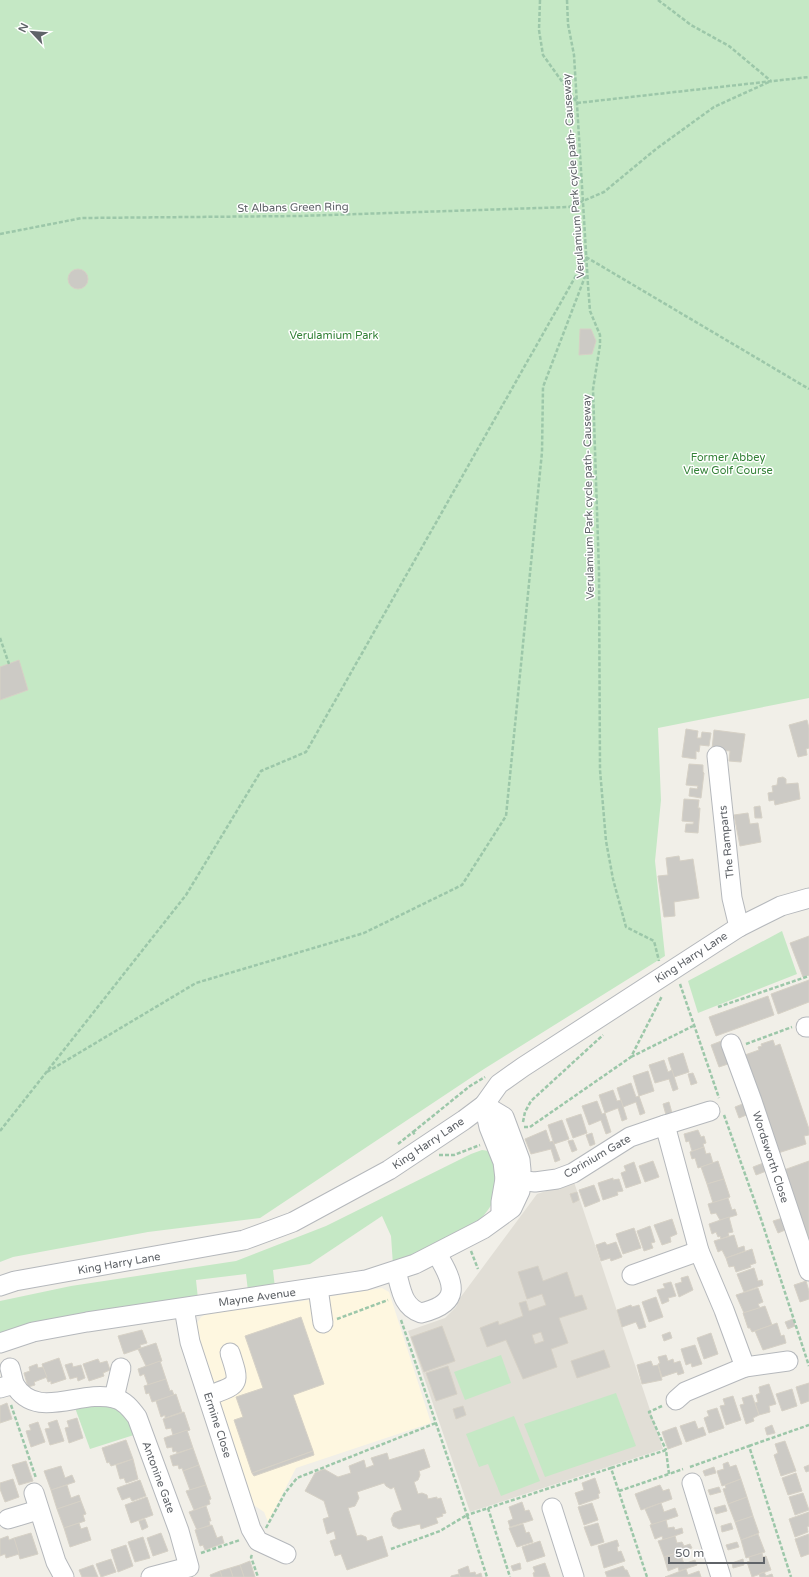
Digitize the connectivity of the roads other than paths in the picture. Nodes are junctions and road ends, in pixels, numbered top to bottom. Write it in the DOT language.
graph roads {
  1 [pos="717,756"];
  2 [pos="809,898"];
  3 [pos="739,927"];
  4 [pos="732,1046"];
  5 [pos="484,1105"];
  6 [pos="718,1107"];
  7 [pos="665,1125"];
  8 [pos="513,1180"];
  9 [pos="699,1251"];
  10 [pos="437,1254"];
  11 [pos="396,1271"];
  12 [pos="809,1271"];
  13 [pos="632,1275"];
  14 [pos="0,1286"];
  15 [pos="318,1288"];
  16 [pos="184,1308"];
  17 [pos="323,1323"];
  18 [pos="0,1343"];
  19 [pos="230,1353"];
  20 [pos="788,1361"];
  21 [pos="745,1367"];
  22 [pos="121,1368"];
  23 [pos="8,1380"];
  24 [pos="208,1396"];
  25 [pos="114,1398"];
  26 [pos="676,1400"];
  27 [pos="692,1483"];
  28 [pos="552,1508"];
  29 [pos="8,1518"];
  30 [pos="286,1554"];
  31 [pos="190,1567"];
  32 [pos="64,1577"];
  33 [pos="151,1577"];
  34 [pos="574,1577"];
  35 [pos="721,1577"];
  1 -- 3 [label="street, The Ramparts"];
  2 -- 3 [label="street, King Harry Lane"];
  3 -- 5 [label="street, King Harry Lane"];
  4 -- 12 [label="street, Wordsworth Close"];
  5 -- 8 [label="street, Mayne Avenue"];
  5 -- 8 [label="street, Mayne Avenue"];
  5 -- 14 [label="street, King Harry Lane"];
  6 -- 7 [label="street, Corinium Gate"];
  7 -- 8 [label="street, Corinium Gate"];
  7 -- 9 [label="street"];
  8 -- 10 [label="street, Mayne Avenue"];
  9 -- 13 [label="street"];
  9 -- 21 [label="street"];
  10 -- 11 [label="street, Mayne Avenue"];
  10 -- 11 [label="street"];
  11 -- 15 [label="street, Mayne Avenue"];
  15 -- 16 [label="street, Mayne Avenue"];
  15 -- 17 [label="street"];
  16 -- 18 [label="street, Mayne Avenue"];
  16 -- 24 [label="street, Ermine Close"];
  19 -- 24 [label="street"];
  20 -- 21 [label="street"];
  21 -- 26 [label="street"];
  22 -- 25 [label="street"];
  23 -- 25 [label="street, Antonine Gate"];
  24 -- 30 [label="street, Ermine Close"];
  25 -- 31 [label="street, Antonine Gate"];
  27 -- 35 [label="street"];
  28 -- 34 [label="street"];
  29 -- 32 [label="street"];
  31 -- 33 [label="street"];
}
